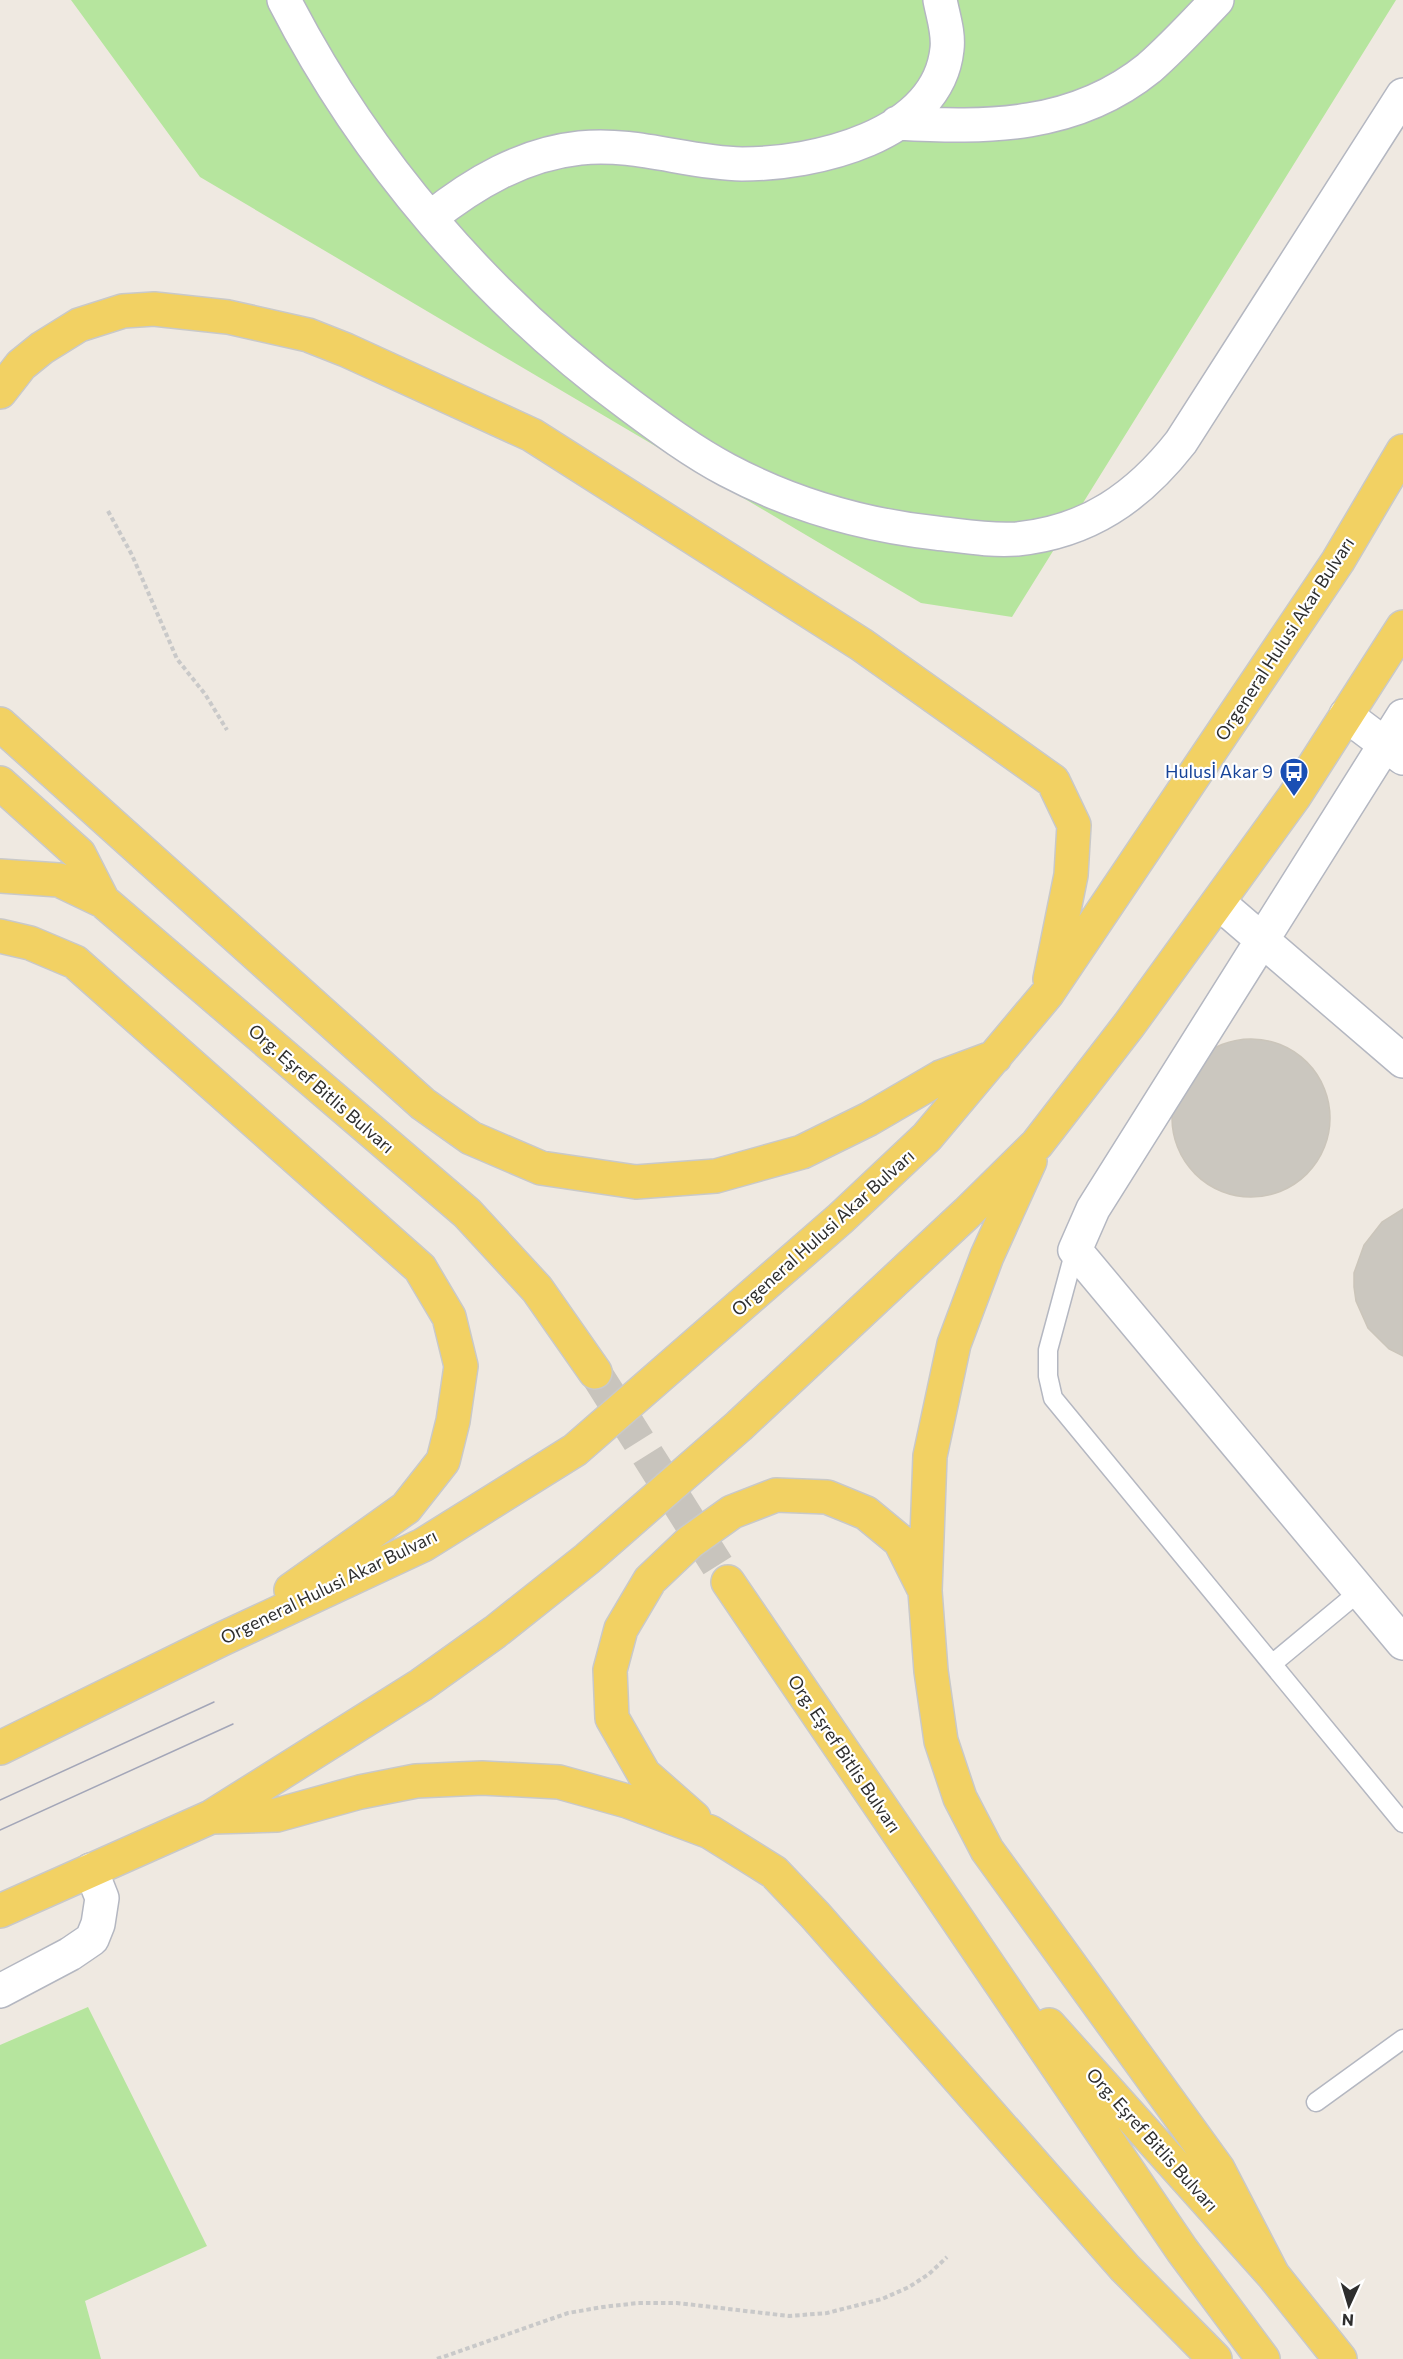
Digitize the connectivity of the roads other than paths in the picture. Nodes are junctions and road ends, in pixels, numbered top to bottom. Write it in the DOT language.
graph roads {
  1 [pos="284,0"];
  2 [pos="940,0"];
  3 [pos="1217,0"];
  4 [pos="1403,95"];
  5 [pos="897,123"];
  6 [pos="430,218"];
  7 [pos="0,392"];
  8 [pos="1403,451"];
  9 [pos="1403,627"];
  10 [pos="1346,715"];
  11 [pos="1403,716"];
  12 [pos="0,724"];
  13 [pos="1394,751"];
  14 [pos="0,783"];
  15 [pos="0,876"];
  16 [pos="103,901"];
  17 [pos="1219,903"];
  18 [pos="0,936"];
  19 [pos="1263,940"];
  20 [pos="1047,994"];
  21 [pos="996,1057"];
  22 [pos="1403,1061"];
  23 [pos="1037,1144"];
  24 [pos="1075,1250"];
  25 [pos="596,1372"];
  26 [pos="728,1582"];
  27 [pos="925,1591"];
  28 [pos="1360,1591"];
  29 [pos="222,1639"];
  30 [pos="1403,1643"];
  31 [pos="1272,1664"];
  32 [pos="7,1743"];
  33 [pos="211,1817"];
  34 [pos="1403,1823"];
  35 [pos="710,1832"];
  36 [pos="91,1870"];
  37 [pos="60,1883"];
  38 [pos="0,1911"];
  39 [pos="0,1921"];
  40 [pos="960,1926"];
  41 [pos="0,1991"];
  42 [pos="1403,2039"];
  43 [pos="1317,2102"];
  44 [pos="1273,2275"];
  45 [pos="1215,2359"];
  46 [pos="1263,2359"];
  47 [pos="1340,2359"];
  1 -- 6 [label="street"];
  2 -- 5 [label="street"];
  3 -- 5 [label="street"];
  4 -- 6 [label="street"];
  5 -- 6 [label="street"];
  7 -- 20 [label="main road"];
  8 -- 20 [label="main road, Orgeneral Hulusi Akar Bulvarı"];
  9 -- 10 [label="main road"];
  10 -- 13 [label="street"];
  10 -- 17 [label="main road"];
  11 -- 13 [label="street"];
  12 -- 21 [label="main road"];
  13 -- 19 [label="street"];
  14 -- 16 [label="main road"];
  15 -- 16 [label="main road, Org. Eşref Bitlis Bulvarı"];
  16 -- 25 [label="main road, Org. Eşref Bitlis Bulvarı"];
  17 -- 19 [label="street"];
  17 -- 23 [label="main road"];
  18 -- 29 [label="main road"];
  19 -- 22 [label="street"];
  19 -- 24 [label="street"];
  20 -- 21 [label="main road, Orgeneral Hulusi Akar Bulvarı"];
  21 -- 29 [label="main road, Orgeneral Hulusi Akar Bulvarı"];
  23 -- 27 [label="main road"];
  23 -- 33 [label="main road"];
  24 -- 28 [label="street"];
  24 -- 31 [label="lane"];
  26 -- 40 [label="main road, Org. Eşref Bitlis Bulvarı"];
  27 -- 35 [label="main road"];
  27 -- 44 [label="main road"];
  28 -- 30 [label="street"];
  28 -- 31 [label="lane"];
  29 -- 32 [label="main road, Orgeneral Hulusi Akar Bulvarı"];
  31 -- 34 [label="lane"];
  33 -- 35 [label="main road"];
  33 -- 36 [label="main road"];
  35 -- 45 [label="main road"];
  36 -- 37 [label="main road"];
  36 -- 41 [label="street"];
  37 -- 38 [label="main road"];
  37 -- 39 [label="main road"];
  40 -- 44 [label="main road, Org. Eşref Bitlis Bulvarı"];
  40 -- 46 [label="main road, Org. Eşref Bitlis Bulvarı"];
  42 -- 43 [label="lane"];
  44 -- 47 [label="main road, Org. Eşref Bitlis Bulvarı"];
}
